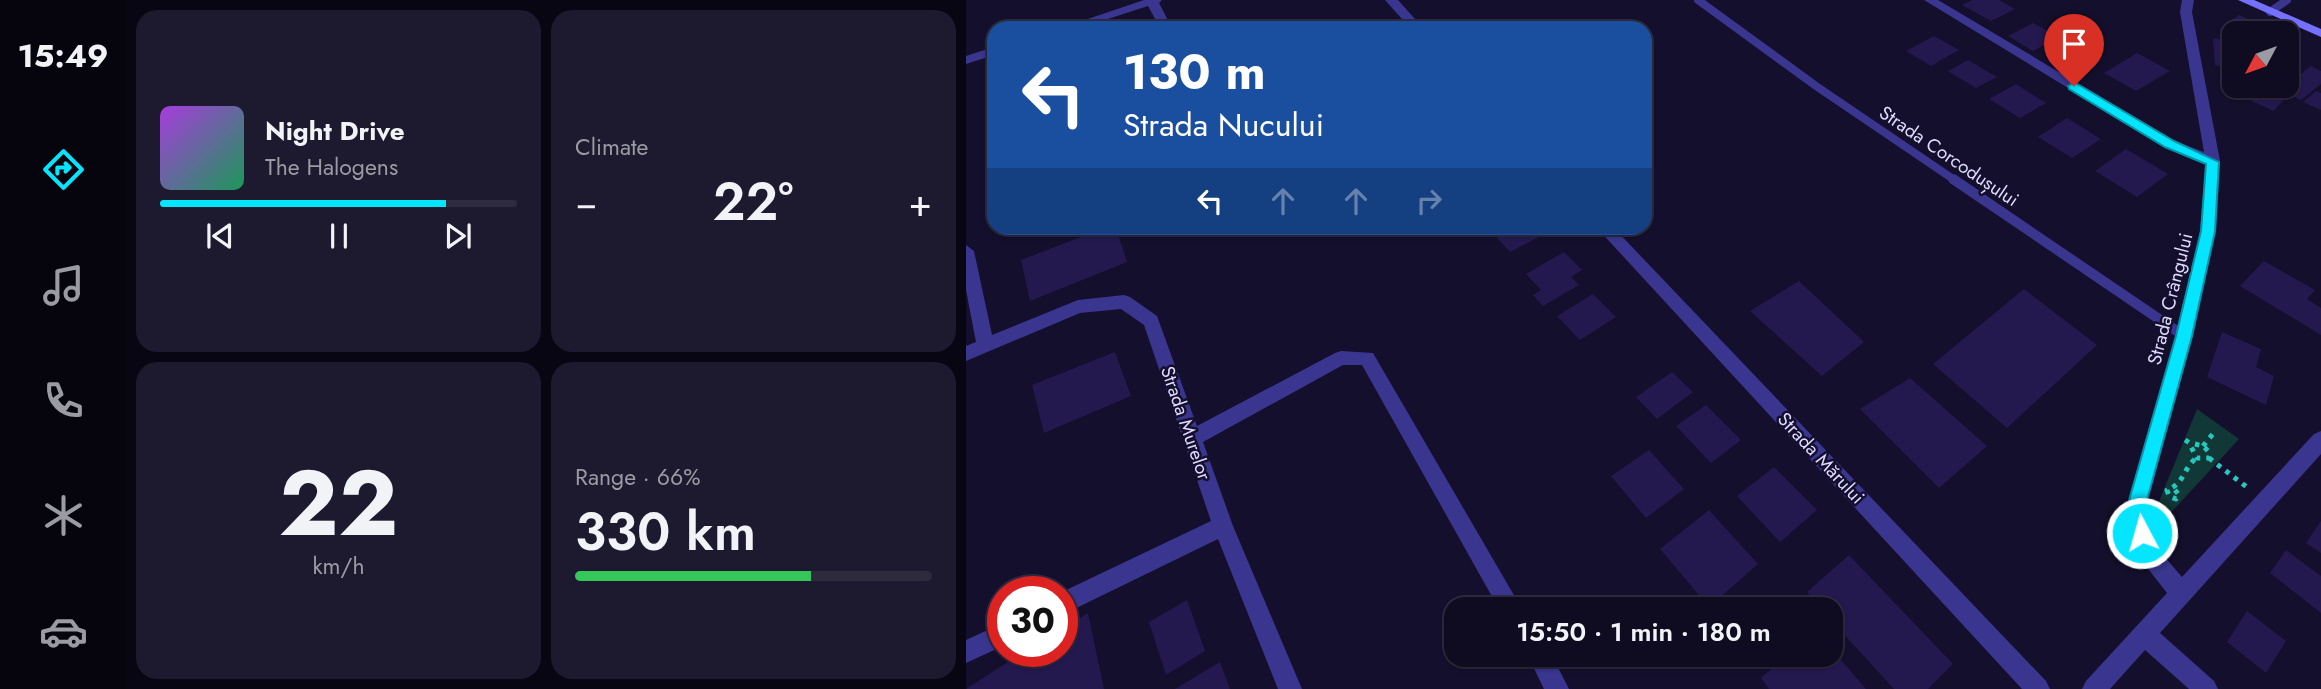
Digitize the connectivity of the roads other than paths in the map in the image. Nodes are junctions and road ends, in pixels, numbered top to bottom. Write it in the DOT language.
graph roads {
  1 [pos="1153,0"];
  2 [pos="1391,0"];
  3 [pos="1699,0"];
  4 [pos="1930,0"];
  5 [pos="2188,0"];
  6 [pos="2244,0"];
  7 [pos="2287,0"];
  8 [pos="2270,12"];
  9 [pos="1088,21"];
  10 [pos="1163,21"];
  11 [pos="1410,21"];
  12 [pos="2321,33"];
  13 [pos="987,53"];
  14 [pos="966,60"];
  15 [pos="2213,162"];
  16 [pos="1612,235"];
  17 [pos="966,251"];
  18 [pos="2184,336"];
  19 [pos="986,346"];
  20 [pos="966,354"];
  21 [pos="1192,438"];
  22 [pos="2321,440"];
  23 [pos="1223,526"];
  24 [pos="2181,592"];
  25 [pos="1078,596"];
  26 [pos="1504,597"];
  27 [pos="2145,635"];
  28 [pos="987,642"];
  29 [pos="966,652"];
  30 [pos="1545,667"];
  31 [pos="1290,689"];
  32 [pos="1557,689"];
  33 [pos="2038,689"];
  34 [pos="2094,689"];
  35 [pos="2206,689"];
  1 -- 9 [label="street"];
  1 -- 10 [label="street"];
  2 -- 11 [label="street"];
  3 -- 18 [label="lane, Strada Corcodușului"];
  4 -- 15 [label="street"];
  5 -- 15 [label="street, Strada Crângului"];
  6 -- 8 [label="street"];
  7 -- 8 [label="lane"];
  8 -- 12 [label="street"];
  13 -- 14 [label="street"];
  15 -- 18 [label="street, Strada Crângului"];
  16 -- 33 [label="street, Strada Mărului"];
  17 -- 19 [label="street"];
  18 -- 24 [label="street, Strada Crângului"];
  19 -- 20 [label="street, Strada Murelor"];
  19 -- 21 [label="street, Strada Murelor"];
  21 -- 23 [label="street, Strada Murelor"];
  21 -- 26 [label="street"];
  22 -- 24 [label="street"];
  23 -- 25 [label="street"];
  23 -- 31 [label="street, Strada Murelor"];
  24 -- 27 [label="street"];
  27 -- 34 [label="street"];
  27 -- 35 [label="street"];
  28 -- 29 [label="street"];
  30 -- 32 [label="street"];
}
